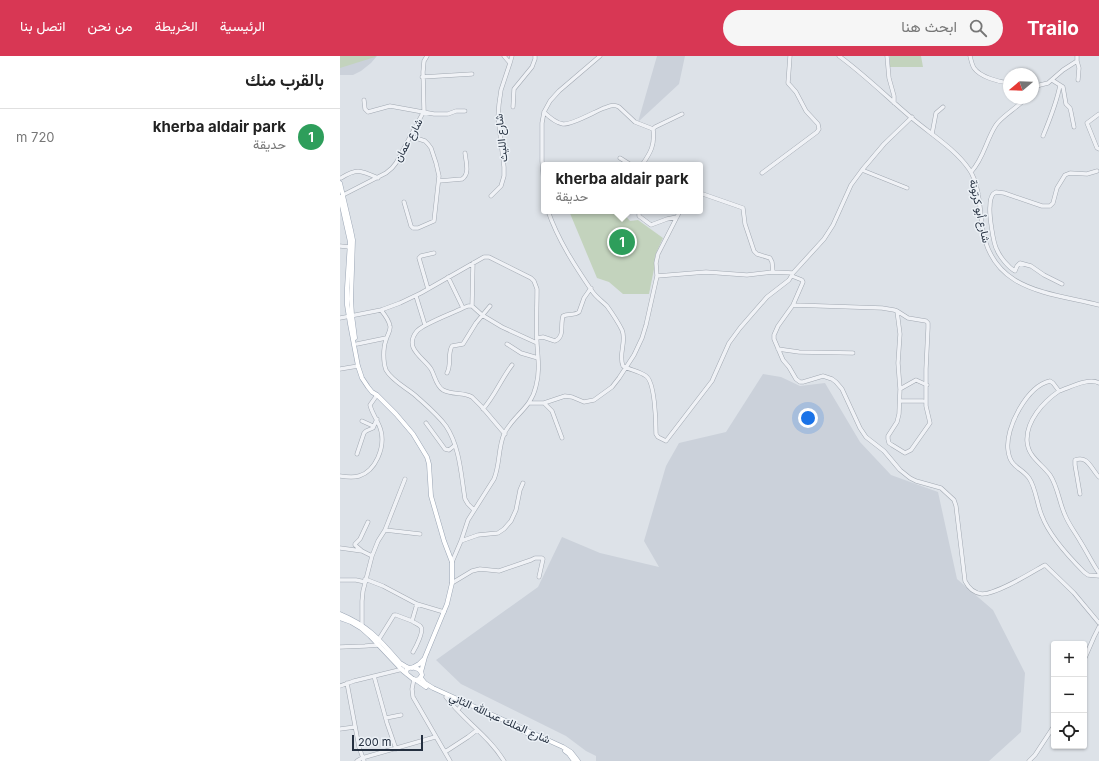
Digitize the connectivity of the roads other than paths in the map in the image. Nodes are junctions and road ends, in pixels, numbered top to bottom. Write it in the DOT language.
graph roads {
  1 [pos="427,56"];
  2 [pos="504,56"];
  3 [pos="512,56"];
  4 [pos="535,56"];
  5 [pos="600,56"];
  6 [pos="790,56"];
  7 [pos="839,56"];
  8 [pos="887,56"];
  9 [pos="970,56"];
  10 [pos="1077,56"];
  11 [pos="1077,61"];
  12 [pos="510,63"];
  13 [pos="472,74"];
  14 [pos="422,77"];
  15 [pos="1052,80"];
  16 [pos="1078,80"];
  17 [pos="1003,82"];
  18 [pos="1060,85"];
  19 [pos="1039,86"];
  20 [pos="364,100"];
  21 [pos="894,103"];
  22 [pos="1020,104"];
  23 [pos="514,107"];
  24 [pos="944,107"];
  25 [pos="465,111"];
  26 [pos="544,112"];
  27 [pos="423,113"];
  28 [pos="682,114"];
  29 [pos="1099,114"];
  30 [pos="912,118"];
  31 [pos="1074,127"];
  32 [pos="653,129"];
  33 [pos="932,134"];
  34 [pos="410,136"];
  35 [pos="1044,136"];
  36 [pos="1099,149"];
  37 [pos="465,154"];
  38 [pos="620,158"];
  39 [pos="542,162"];
  40 [pos="626,162"];
  41 [pos="644,162"];
  42 [pos="862,170"];
  43 [pos="1098,171"];
  44 [pos="971,172"];
  45 [pos="762,173"];
  46 [pos="1099,176"];
  47 [pos="341,178"];
  48 [pos="378,178"];
  49 [pos="439,181"];
  50 [pos="340,183"];
  51 [pos="907,188"];
  52 [pos="703,194"];
  53 [pos="341,196"];
  54 [pos="491,196"];
  55 [pos="404,202"];
  56 [pos="549,214"];
  57 [pos="638,214"];
  58 [pos="678,214"];
  59 [pos="677,217"];
  60 [pos="340,246"];
  61 [pos="350,247"];
  62 [pos="434,253"];
  63 [pos="473,263"];
  64 [pos="773,272"];
  65 [pos="792,275"];
  66 [pos="657,276"];
  67 [pos="448,278"];
  68 [pos="1062,284"];
  69 [pos="590,288"];
  70 [pos="428,289"];
  71 [pos="416,296"];
  72 [pos="793,305"];
  73 [pos="1099,305"];
  74 [pos="472,306"];
  75 [pos="490,306"];
  76 [pos="463,308"];
  77 [pos="381,310"];
  78 [pos="897,311"];
  79 [pos="350,316"];
  80 [pos="482,316"];
  81 [pos="340,318"];
  82 [pos="425,325"];
  83 [pos="386,338"];
  84 [pos="537,338"];
  85 [pos="537,343"];
  86 [pos="357,344"];
  87 [pos="507,344"];
  88 [pos="778,349"];
  89 [pos="853,353"];
  90 [pos="538,358"];
  91 [pos="358,366"];
  92 [pos="512,366"];
  93 [pos="626,367"];
  94 [pos="340,369"];
  95 [pos="447,373"];
  96 [pos="1099,383"];
  97 [pos="927,386"];
  98 [pos="900,389"];
  99 [pos="1059,392"];
  100 [pos="376,394"];
  101 [pos="923,401"];
  102 [pos="900,402"];
  103 [pos="530,403"];
  104 [pos="544,403"];
  105 [pos="483,409"];
  106 [pos="377,419"];
  107 [pos="362,421"];
  108 [pos="426,422"];
  109 [pos="374,426"];
  110 [pos="504,434"];
  111 [pos="562,438"];
  112 [pos="454,446"];
  113 [pos="357,454"];
  114 [pos="340,476"];
  115 [pos="1099,477"];
  116 [pos="405,479"];
  117 [pos="522,483"];
  118 [pos="1080,494"];
  119 [pos="474,510"];
  120 [pos="368,522"];
  121 [pos="385,530"];
  122 [pos="420,534"];
  123 [pos="461,541"];
  124 [pos="340,548"];
  125 [pos="362,551"];
  126 [pos="372,556"];
  127 [pos="452,562"];
  128 [pos="1099,574"];
  129 [pos="539,577"];
  130 [pos="340,580"];
  131 [pos="365,581"];
  132 [pos="452,583"];
  133 [pos="417,604"];
  134 [pos="444,612"];
  135 [pos="340,614"];
  136 [pos="340,618"];
  137 [pos="412,621"];
  138 [pos="1099,623"];
  139 [pos="362,624"];
  140 [pos="1099,628"];
  141 [pos="379,639"];
  142 [pos="379,644"];
  143 [pos="340,647"];
  144 [pos="413,652"];
  145 [pos="1087,653"];
  146 [pos="425,657"];
  147 [pos="410,668"];
  148 [pos="401,669"];
  149 [pos="421,672"];
  150 [pos="407,674"];
  151 [pos="374,676"];
  152 [pos="421,678"];
  153 [pos="415,680"];
  154 [pos="346,683"];
  155 [pos="340,686"];
  156 [pos="446,697"];
  157 [pos="462,704"];
  158 [pos="458,710"];
  159 [pos="401,715"];
  160 [pos="386,718"];
  161 [pos="355,727"];
  162 [pos="340,729"];
  163 [pos="476,730"];
  164 [pos="1051,731"];
  165 [pos="435,736"];
  166 [pos="396,749"];
  167 [pos="445,752"];
  168 [pos="363,760"];
  169 [pos="357,761"];
  170 [pos="450,761"];
  171 [pos="504,761"];
  172 [pos="574,761"];
  173 [pos="578,761"];
  174 [pos="1029,761"];
  1 -- 14 [label="street, شارع عمان"];
  2 -- 12 [label="street"];
  3 -- 12 [label="street, شارع الليث"];
  4 -- 23 [label="street"];
  5 -- 26 [label="street"];
  6 -- 45 [label="street"];
  7 -- 21 [label="street, شارع أبو كرتونة"];
  8 -- 21 [label="street"];
  9 -- 17 [label="street"];
  10 -- 11 [label="street"];
  11 -- 15 [label="street"];
  11 -- 16 [label="street"];
  12 -- 54 [label="street, شارع الليث"];
  13 -- 14 [label="street"];
  14 -- 27 [label="street, شارع عمان"];
  15 -- 18 [label="street"];
  15 -- 19 [label="street"];
  18 -- 31 [label="street"];
  18 -- 35 [label="street"];
  20 -- 27 [label="street"];
  21 -- 30 [label="street, شارع أبو كرتونة"];
  22 -- 44 [label="street"];
  24 -- 33 [label="street"];
  25 -- 27 [label="street"];
  26 -- 32 [label="street"];
  26 -- 39 [label="street"];
  27 -- 34 [label="street, شارع عمان"];
  28 -- 32 [label="street"];
  29 -- 36 [label="street"];
  30 -- 33 [label="street, شارع أبو كرتونة"];
  30 -- 42 [label="street"];
  32 -- 41 [label="street"];
  33 -- 44 [label="street, شارع أبو كرتونة"];
  34 -- 48 [label="street, شارع عمان"];
  34 -- 49 [label="street"];
  37 -- 49 [label="street"];
  38 -- 40 [label="street"];
  42 -- 51 [label="street"];
  42 -- 65 [label="street"];
  43 -- 46 [label="street"];
  43 -- 68 [label="street"];
  44 -- 73 [label="street, شارع أبو كرتونة"];
  47 -- 48 [label="street"];
  48 -- 53 [label="street, شارع عمان"];
  49 -- 55 [label="street"];
  50 -- 53 [label="main road"];
  52 -- 64 [label="street"];
  53 -- 61 [label="main road"];
  53 -- 79 [label="main road"];
  56 -- 69 [label="street"];
  57 -- 59 [label="street"];
  58 -- 59 [label="street"];
  59 -- 66 [label="street"];
  60 -- 61 [label="street"];
  61 -- 79 [label="main road"];
  62 -- 70 [label="street"];
  63 -- 67 [label="street"];
  63 -- 74 [label="street"];
  63 -- 84 [label="street"];
  64 -- 65 [label="street"];
  64 -- 66 [label="street"];
  65 -- 72 [label="street"];
  65 -- 93 [label="street"];
  66 -- 93 [label="street"];
  67 -- 70 [label="street"];
  67 -- 76 [label="street"];
  69 -- 84 [label="street"];
  69 -- 93 [label="street"];
  70 -- 71 [label="street"];
  71 -- 77 [label="street"];
  71 -- 82 [label="street"];
  72 -- 78 [label="street"];
  72 -- 88 [label="street"];
  74 -- 76 [label="street"];
  74 -- 80 [label="street"];
  75 -- 80 [label="street"];
  76 -- 82 [label="street"];
  77 -- 79 [label="street"];
  77 -- 83 [label="street"];
  78 -- 97 [label="street"];
  78 -- 98 [label="street"];
  79 -- 81 [label="street"];
  79 -- 86 [label="main road"];
  79 -- 91 [label="main road"];
  80 -- 85 [label="street"];
  80 -- 95 [label="street"];
  82 -- 105 [label="street"];
  83 -- 86 [label="street"];
  83 -- 112 [label="street"];
  84 -- 85 [label="street"];
  85 -- 90 [label="street"];
  86 -- 100 [label="main road"];
  87 -- 90 [label="street"];
  88 -- 89 [label="street"];
  88 -- 138 [label="street"];
  90 -- 103 [label="street"];
  91 -- 94 [label="street"];
  91 -- 100 [label="main road"];
  92 -- 105 [label="street"];
  93 -- 104 [label="street"];
  96 -- 99 [label="street"];
  97 -- 98 [label="street"];
  97 -- 102 [label="street"];
  98 -- 102 [label="street"];
  99 -- 128 [label="street"];
  99 -- 128 [label="street"];
  100 -- 106 [label="street"];
  100 -- 127 [label="main road"];
  101 -- 102 [label="street"];
  103 -- 104 [label="street"];
  103 -- 110 [label="street"];
  104 -- 111 [label="street"];
  105 -- 110 [label="street"];
  106 -- 109 [label="street"];
  106 -- 114 [label="street"];
  107 -- 109 [label="street"];
  108 -- 112 [label="street"];
  109 -- 113 [label="street"];
  110 -- 119 [label="street"];
  112 -- 119 [label="street"];
  115 -- 118 [label="street"];
  116 -- 121 [label="street"];
  117 -- 123 [label="street"];
  119 -- 123 [label="street"];
  120 -- 125 [label="street"];
  121 -- 122 [label="street"];
  121 -- 126 [label="street"];
  123 -- 127 [label="street"];
  124 -- 125 [label="street"];
  125 -- 126 [label="street"];
  126 -- 131 [label="street"];
  127 -- 132 [label="main road"];
  129 -- 132 [label="street"];
  130 -- 131 [label="street"];
  131 -- 133 [label="street"];
  131 -- 139 [label="street"];
  132 -- 134 [label="main road"];
  133 -- 134 [label="street"];
  133 -- 137 [label="street"];
  134 -- 146 [label="main road"];
  135 -- 139 [label="main road"];
  136 -- 142 [label="main road"];
  137 -- 141 [label="street"];
  137 -- 144 [label="street"];
  139 -- 141 [label="main road"];
  140 -- 145 [label="street"];
  141 -- 147 [label="main road"];
  142 -- 143 [label="street"];
  142 -- 148 [label="main road"];
  146 -- 147 [label="main road"];
  146 -- 149 [label="main road"];
  147 -- 148 [label="street"];
  147 -- 149 [label="main road"];
  147 -- 150 [label="main road"];
  148 -- 150 [label="main road"];
  148 -- 151 [label="street"];
  149 -- 152 [label="main road"];
  150 -- 153 [label="main road"];
  151 -- 154 [label="street"];
  151 -- 160 [label="street"];
  152 -- 153 [label="main road"];
  152 -- 173 [label="main road, شارع الملك عبدالله الثاني"];
  153 -- 156 [label="main road, شارع الملك عبدالله الثاني"];
  153 -- 165 [label="street"];
  154 -- 155 [label="street"];
  154 -- 161 [label="street"];
  156 -- 157 [label="main road, شارع الملك عبدالله الثاني"];
  156 -- 158 [label="street"];
  157 -- 158 [label="street"];
  157 -- 172 [label="main road, شارع الملك عبدالله الثاني"];
  158 -- 163 [label="street"];
  159 -- 160 [label="street"];
  160 -- 166 [label="street"];
  161 -- 162 [label="street"];
  161 -- 168 [label="street"];
  163 -- 167 [label="street"];
  163 -- 171 [label="street"];
  164 -- 174 [label="street"];
  165 -- 166 [label="street"];
  165 -- 167 [label="street"];
  166 -- 168 [label="street"];
  167 -- 170 [label="street"];
  168 -- 169 [label="street"];
}
